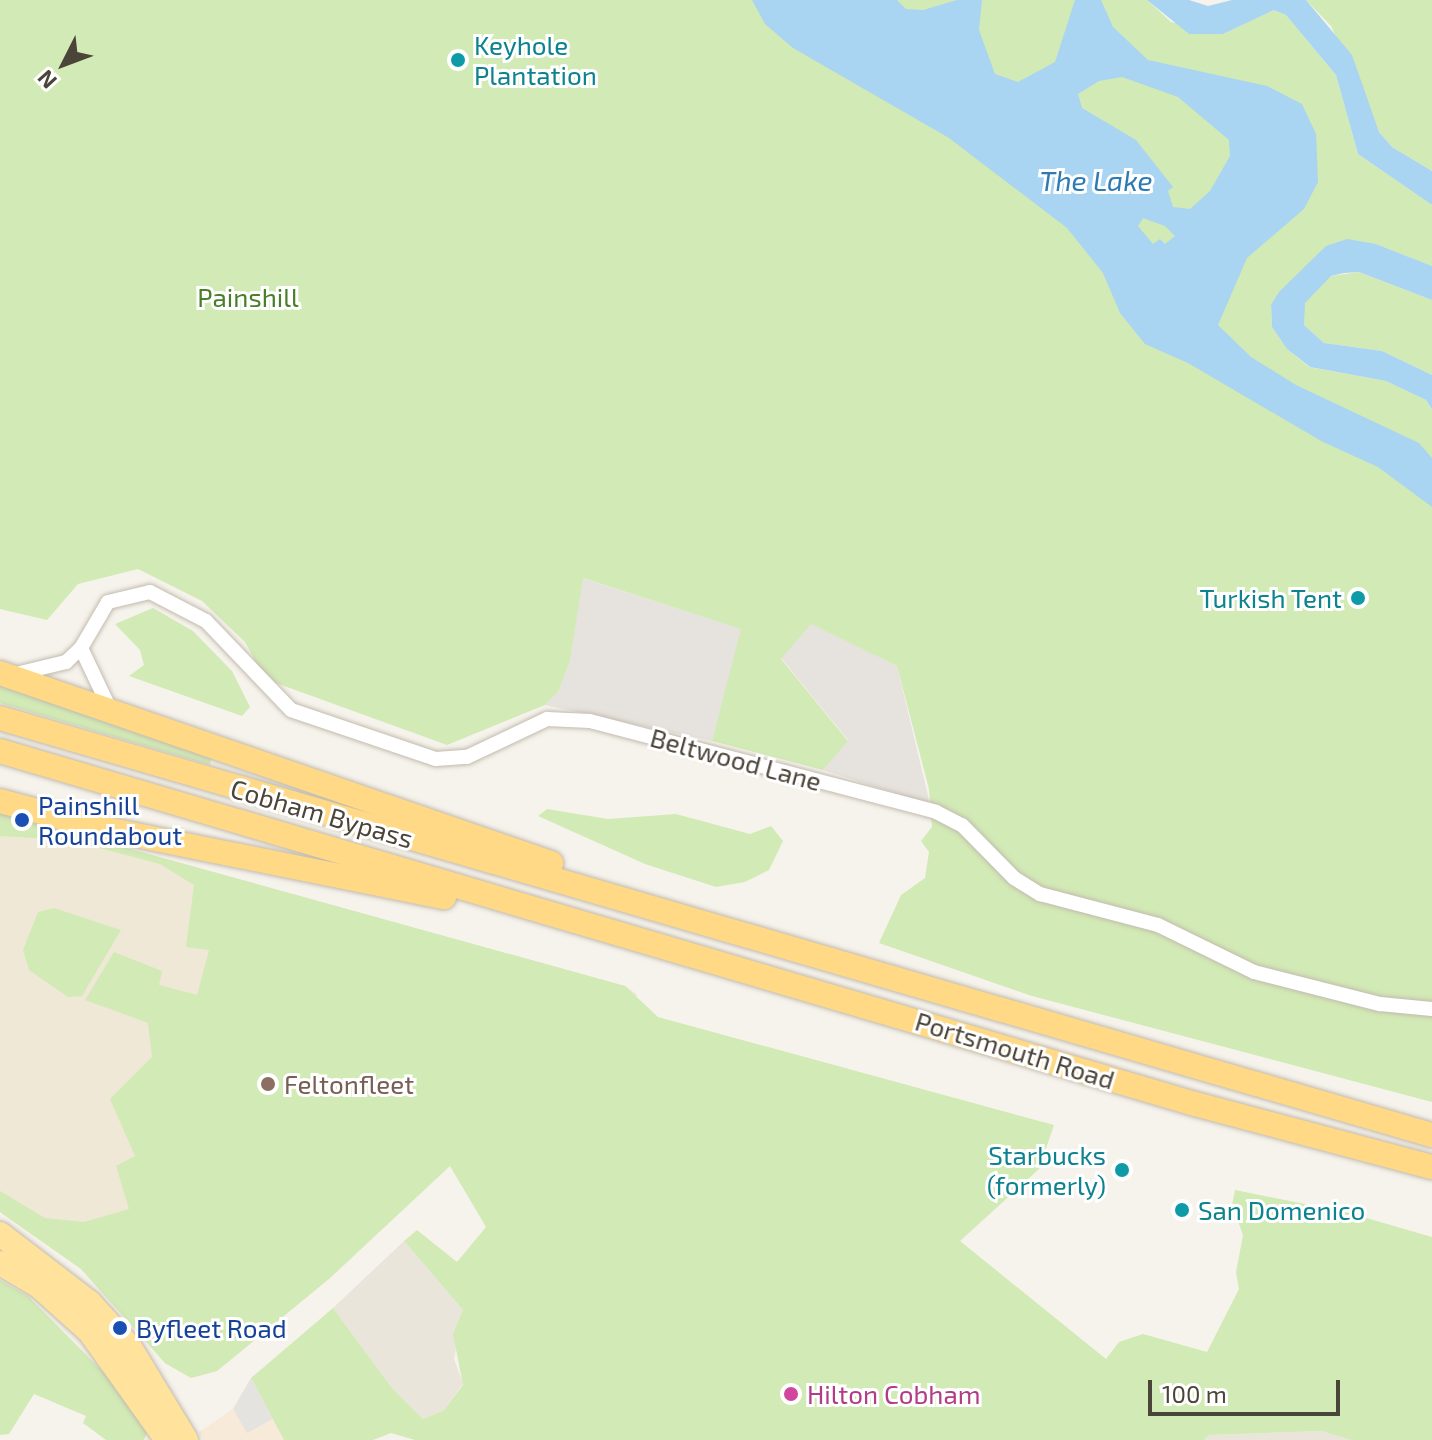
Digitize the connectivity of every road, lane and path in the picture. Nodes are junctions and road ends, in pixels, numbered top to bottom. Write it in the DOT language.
graph roads {
  1 [pos="81,648"];
  2 [pos="4,675"];
  3 [pos="110,709"];
  4 [pos="0,718"];
  5 [pos="0,751"];
  6 [pos="0,801"];
  7 [pos="644,906"];
  8 [pos="599,927"];
  9 [pos="1432,1009"];
  10 [pos="1432,1135"];
  11 [pos="1432,1167"];
  12 [pos="0,1234"];
  13 [pos="0,1263"];
  14 [pos="167,1440"];
  15 [pos="186,1440"];
  1 -- 2 [label="street, Beltwood Lane"];
  1 -- 3 [label="street"];
  1 -- 9 [label="street, Beltwood Lane"];
  2 -- 3 [label="highway"];
  3 -- 7 [label="highway"];
  4 -- 7 [label="highway, Cobham Bypass"];
  5 -- 8 [label="highway, Cobham Bypass"];
  6 -- 8 [label="highway"];
  7 -- 10 [label="highway, Portsmouth Road"];
  8 -- 11 [label="highway, Portsmouth Road"];
  12 -- 15 [label="main road"];
  13 -- 14 [label="main road"];
}
